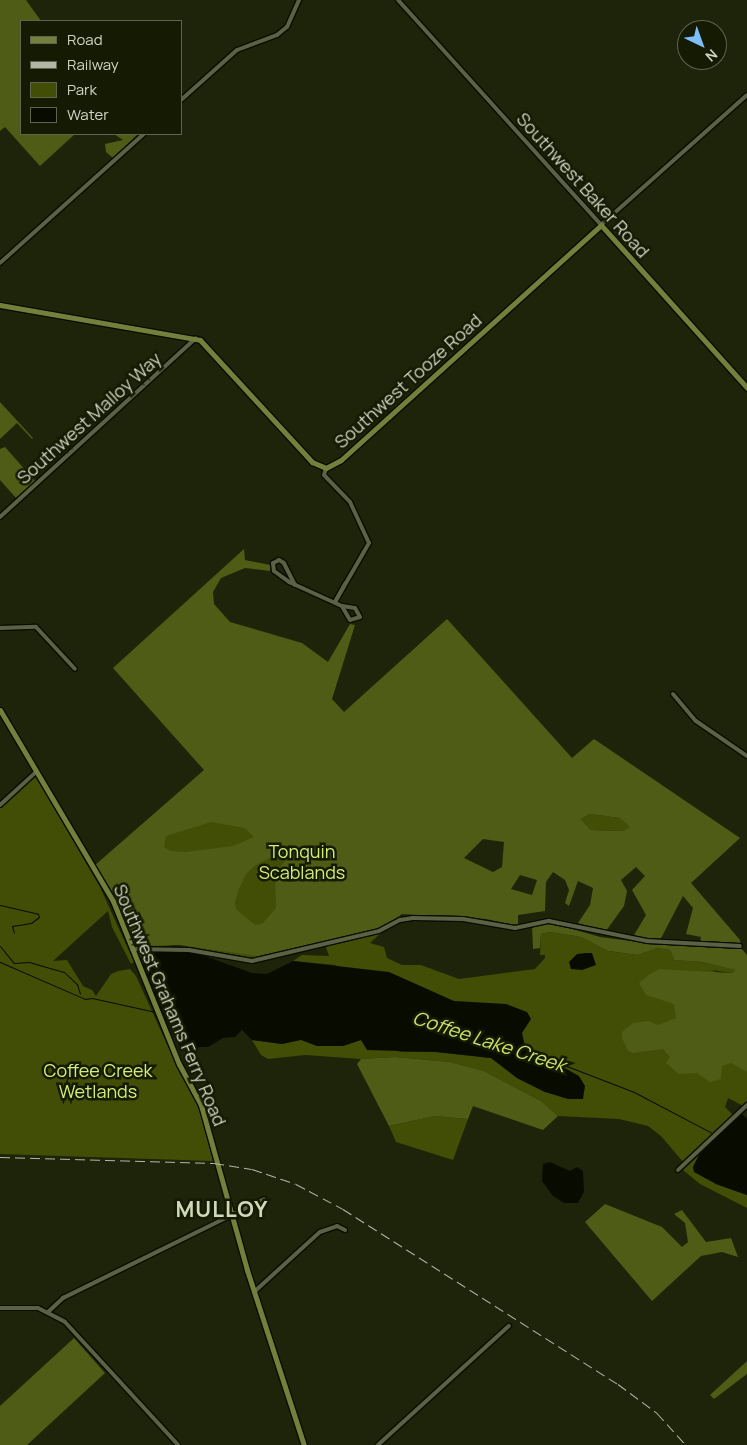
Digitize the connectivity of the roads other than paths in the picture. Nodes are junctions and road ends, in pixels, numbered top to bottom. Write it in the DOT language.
graph roads {
  1 [pos="299,0"];
  2 [pos="398,0"];
  3 [pos="747,95"];
  4 [pos="182,99"];
  5 [pos="143,135"];
  6 [pos="601,225"];
  7 [pos="0,263"];
  8 [pos="0,305"];
  9 [pos="196,338"];
  10 [pos="747,388"];
  11 [pos="326,468"];
  12 [pos="0,517"];
  13 [pos="295,585"];
  14 [pos="334,602"];
  15 [pos="342,606"];
  16 [pos="0,628"];
  17 [pos="75,669"];
  18 [pos="673,694"];
  19 [pos="0,710"];
  20 [pos="747,756"];
  21 [pos="36,772"];
  22 [pos="0,805"];
  23 [pos="740,946"];
  24 [pos="132,949"];
  25 [pos="747,1105"];
  26 [pos="678,1170"];
  27 [pos="264,1199"];
  28 [pos="232,1214"];
  29 [pos="345,1230"];
  30 [pos="254,1292"];
  31 [pos="0,1308"];
  32 [pos="48,1312"];
  33 [pos="509,1326"];
  34 [pos="178,1445"];
  35 [pos="304,1445"];
  36 [pos="378,1445"];
  1 -- 4 [label="street"];
  2 -- 6 [label="street, Southwest Baker Road"];
  3 -- 6 [label="street, Southwest Tooze Road"];
  5 -- 7 [label="street"];
  6 -- 10 [label="main road, Southwest Baker Road"];
  6 -- 11 [label="main road, Southwest Tooze Road"];
  8 -- 9 [label="main road"];
  9 -- 11 [label="main road, Southwest Tooze Road"];
  9 -- 12 [label="street, Southwest Malloy Way"];
  11 -- 14 [label="street"];
  13 -- 13 [label="street"];
  13 -- 14 [label="street"];
  14 -- 15 [label="street"];
  15 -- 15 [label="street"];
  16 -- 17 [label="street"];
  18 -- 20 [label="street"];
  19 -- 21 [label="main road, Southwest Grahams Ferry Road"];
  21 -- 22 [label="street"];
  21 -- 24 [label="main road, Southwest Grahams Ferry Road"];
  23 -- 24 [label="street"];
  24 -- 28 [label="main road, Southwest Grahams Ferry Road"];
  25 -- 26 [label="street"];
  27 -- 28 [label="street"];
  28 -- 30 [label="main road, Southwest Grahams Ferry Road"];
  28 -- 32 [label="street"];
  29 -- 30 [label="street"];
  30 -- 35 [label="main road, Southwest Grahams Ferry Road"];
  31 -- 32 [label="street"];
  32 -- 34 [label="street"];
  33 -- 36 [label="street"];
}
